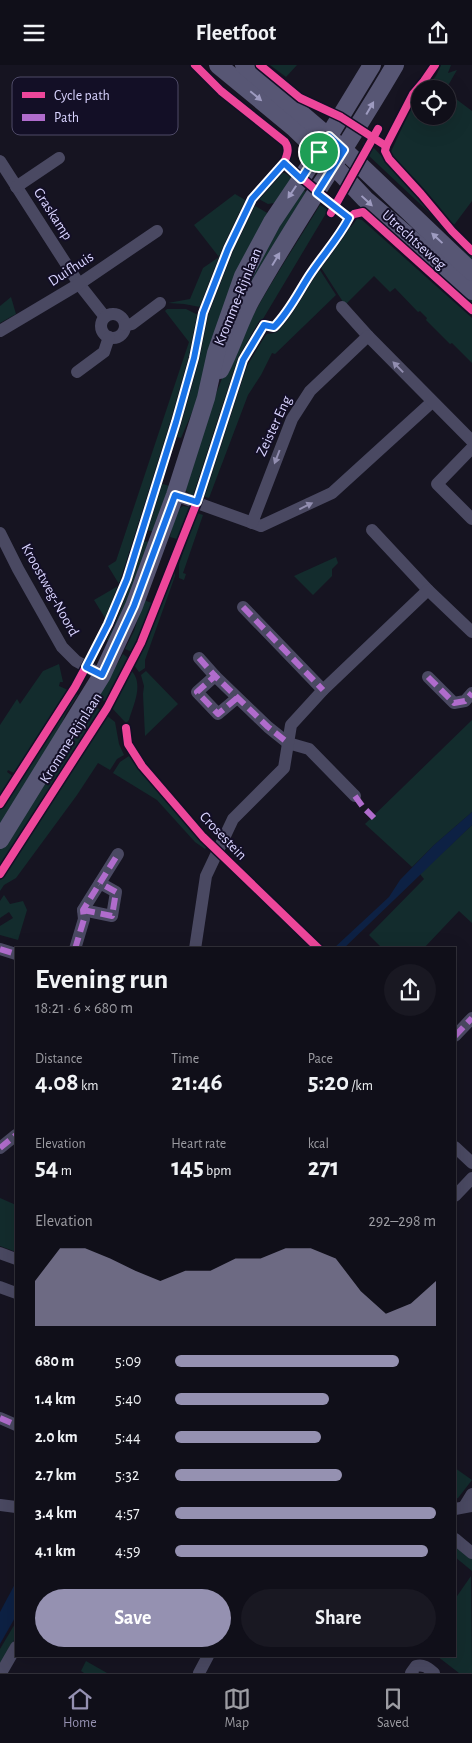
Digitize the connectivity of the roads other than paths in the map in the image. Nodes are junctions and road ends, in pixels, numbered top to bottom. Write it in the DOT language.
graph roads {
  1 [pos="218,65"];
  2 [pos="244,65"];
  3 [pos="372,65"];
  4 [pos="395,65"];
  5 [pos="329,136"];
  6 [pos="344,150"];
  7 [pos="319,152"];
  8 [pos="58,158"];
  9 [pos="0,161"];
  10 [pos="333,165"];
  11 [pos="16,187"];
  12 [pos="157,231"];
  13 [pos="472,272"];
  14 [pos="79,284"];
  15 [pos="472,291"];
  16 [pos="244,298"];
  17 [pos="160,303"];
  18 [pos="342,307"];
  19 [pos="106,317"];
  20 [pos="125,325"];
  21 [pos="0,331"];
  22 [pos="368,336"];
  23 [pos="108,337"];
  24 [pos="77,372"];
  25 [pos="432,402"];
  26 [pos="472,441"];
  27 [pos="472,448"];
  28 [pos="175,495"];
  29 [pos="472,519"];
  30 [pos="256,524"];
  31 [pos="372,530"];
  32 [pos="0,533"];
  33 [pos="428,590"];
  34 [pos="242,607"];
  35 [pos="472,631"];
  36 [pos="199,658"];
  37 [pos="102,675"];
  38 [pos="215,675"];
  39 [pos="428,677"];
  40 [pos="323,690"];
  41 [pos="472,693"];
  42 [pos="237,698"];
  43 [pos="288,743"];
  44 [pos="355,796"];
  45 [pos="0,839"];
  46 [pos="118,854"];
  47 [pos="100,883"];
  48 [pos="83,910"];
  49 [pos="76,947"];
  50 [pos="195,947"];
  51 [pos="0,949"];
  52 [pos="15,955"];
  53 [pos="472,1018"];
  54 [pos="456,1035"];
  55 [pos="15,1136"];
  56 [pos="0,1148"];
  57 [pos="456,1148"];
  58 [pos="472,1163"];
  59 [pos="472,1178"];
  60 [pos="456,1195"];
  61 [pos="0,1253"];
  62 [pos="15,1259"];
  63 [pos="0,1287"];
  64 [pos="15,1293"];
  65 [pos="0,1418"];
  66 [pos="15,1425"];
  67 [pos="472,1494"];
  68 [pos="0,1505"];
  69 [pos="15,1507"];
  70 [pos="464,1507"];
  71 [pos="456,1540"];
  72 [pos="472,1553"];
  73 [pos="15,1649"];
  74 [pos="207,1657"];
  75 [pos="1,1673"];
  76 [pos="199,1673"];
  77 [pos="411,1673"];
  78 [pos="434,1673"];
  1 -- 7 [label="street, Utrechtseweg, one-way"];
  2 -- 5 [label="street, Utrechtseweg"];
  3 -- 5 [label="street, Kromme-Rijnlaan"];
  6 -- 4 [label="street, Kromme-Rijnlaan, one-way"];
  5 -- 6 [label="street, Utrechtseweg"];
  5 -- 7 [label="street, Kromme-Rijnlaan"];
  6 -- 10 [label="street, Kromme-Rijnlaan"];
  13 -- 6 [label="street, Utrechtseweg, one-way"];
  7 -- 10 [label="street, Utrechtseweg"];
  7 -- 16 [label="street, Kromme-Rijnlaan, one-way"];
  8 -- 11 [label="street, Graskamp"];
  9 -- 11 [label="street, Graskamp"];
  10 -- 15 [label="street, Utrechtseweg, one-way"];
  16 -- 10 [label="street, Kromme-Rijnlaan, one-way"];
  11 -- 14 [label="street, Graskamp"];
  12 -- 14 [label="street, Duifhuis"];
  14 -- 19 [label="street, Graskamp"];
  14 -- 21 [label="street, Duifhuis"];
  16 -- 28 [label="street, Kromme-Rijnlaan"];
  17 -- 20 [label="street"];
  18 -- 22 [label="street"];
  19 -- 20 [label="street"];
  19 -- 23 [label="street"];
  20 -- 23 [label="street"];
  25 -- 22 [label="street, one-way"];
  22 -- 30 [label="street, Zeister Eng, one-way"];
  23 -- 24 [label="street"];
  25 -- 26 [label="street"];
  30 -- 25 [label="street, one-way"];
  27 -- 29 [label="street"];
  28 -- 30 [label="street"];
  28 -- 37 [label="street, Kromme-Rijnlaan"];
  31 -- 33 [label="street"];
  32 -- 37 [label="street, Kroostweg-Noord"];
  33 -- 35 [label="street"];
  33 -- 40 [label="street, Crosestein"];
  34 -- 40 [label="street"];
  36 -- 38 [label="street"];
  37 -- 45 [label="street, Kromme-Rijnlaan"];
  38 -- 42 [label="street"];
  38 -- 42 [label="street"];
  39 -- 41 [label="street"];
  40 -- 43 [label="street, Crosestein"];
  42 -- 43 [label="street"];
  43 -- 44 [label="street"];
  43 -- 50 [label="street, Crosestein"];
  46 -- 47 [label="street"];
  47 -- 48 [label="street"];
  47 -- 48 [label="street"];
  48 -- 49 [label="street"];
  51 -- 52 [label="street"];
  53 -- 54 [label="street"];
  55 -- 56 [label="street"];
  57 -- 58 [label="street"];
  59 -- 60 [label="street"];
  61 -- 62 [label="street"];
  63 -- 64 [label="street"];
  65 -- 66 [label="street"];
  67 -- 70 [label="street"];
  68 -- 69 [label="street"];
  71 -- 72 [label="street"];
  73 -- 75 [label="street"];
  74 -- 76 [label="street"];
  77 -- 78 [label="street"];
}
